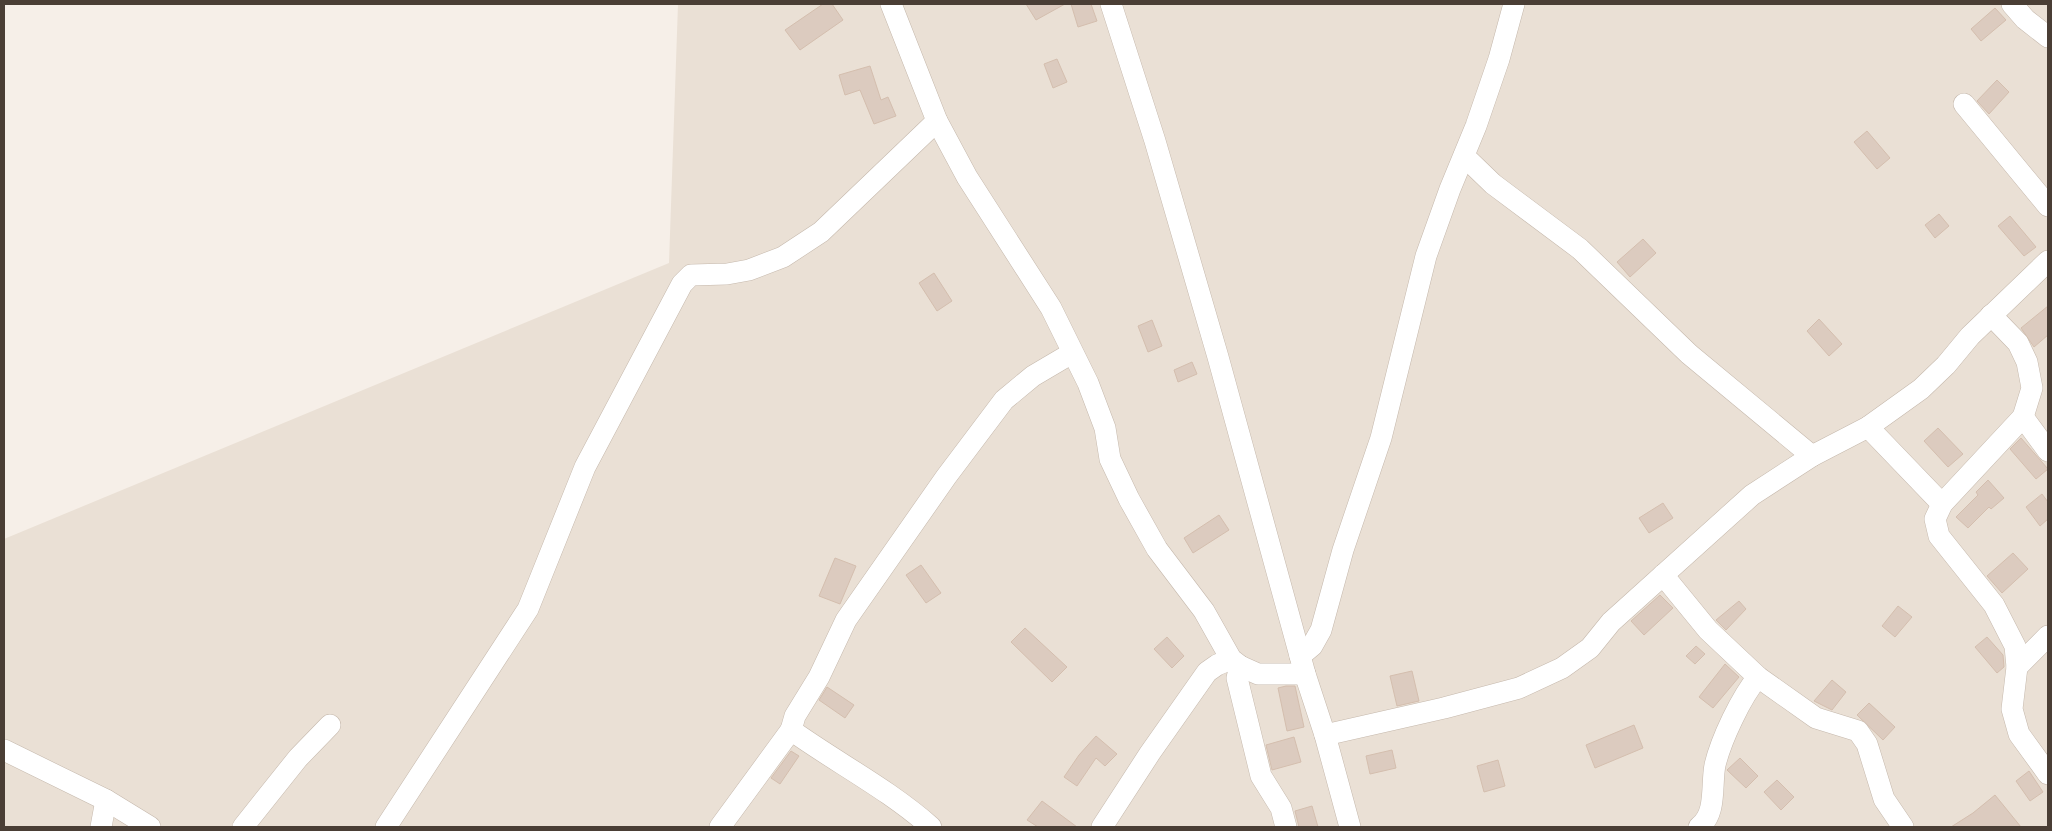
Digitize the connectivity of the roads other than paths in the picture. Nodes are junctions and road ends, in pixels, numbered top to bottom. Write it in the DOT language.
graph roads {
  1 [pos="891,4"];
  2 [pos="1111,4"];
  3 [pos="1514,4"];
  4 [pos="2012,4"];
  5 [pos="2048,37"];
  6 [pos="1964,104"];
  7 [pos="937,120"];
  8 [pos="1464,156"];
  9 [pos="2048,206"];
  10 [pos="2048,261"];
  11 [pos="1991,315"];
  12 [pos="1072,353"];
  13 [pos="2023,417"];
  14 [pos="1868,427"];
  15 [pos="2048,451"];
  16 [pos="1812,456"];
  17 [pos="1942,504"];
  18 [pos="1663,575"];
  19 [pos="2048,636"];
  20 [pos="1236,663"];
  21 [pos="1302,665"];
  22 [pos="2016,667"];
  23 [pos="1758,677"];
  24 [pos="330,725"];
  25 [pos="791,730"];
  26 [pos="1325,735"];
  27 [pos="4,750"];
  28 [pos="2048,774"];
  29 [pos="106,800"];
  30 [pos="128,815"];
  31 [pos="102,826"];
  32 [pos="1705,826"];
  33 [pos="150,827"];
  34 [pos="243,827"];
  35 [pos="386,827"];
  36 [pos="720,827"];
  37 [pos="930,827"];
  38 [pos="1102,827"];
  39 [pos="1286,827"];
  40 [pos="1350,827"];
  41 [pos="1903,827"];
  1 -- 7 [label="street"];
  2 -- 21 [label="street"];
  3 -- 8 [label="street"];
  4 -- 5 [label="street"];
  6 -- 9 [label="street"];
  7 -- 12 [label="street"];
  7 -- 35 [label="street"];
  8 -- 16 [label="street"];
  8 -- 21 [label="street"];
  10 -- 11 [label="street"];
  11 -- 13 [label="street"];
  11 -- 14 [label="street"];
  12 -- 20 [label="street"];
  12 -- 25 [label="street"];
  13 -- 15 [label="street"];
  13 -- 17 [label="street"];
  14 -- 16 [label="street"];
  14 -- 17 [label="street"];
  16 -- 18 [label="street"];
  17 -- 22 [label="street"];
  18 -- 23 [label="street"];
  18 -- 26 [label="street"];
  19 -- 22 [label="street"];
  20 -- 21 [label="street"];
  20 -- 38 [label="street"];
  20 -- 39 [label="street"];
  21 -- 26 [label="street"];
  22 -- 28 [label="street"];
  23 -- 32 [label="street"];
  23 -- 41 [label="street"];
  24 -- 34 [label="street"];
  25 -- 36 [label="street"];
  25 -- 37 [label="street"];
  26 -- 40 [label="street"];
  27 -- 29 [label="street"];
  29 -- 30 [label="street"];
  29 -- 31 [label="street"];
  30 -- 31 [label="street"];
  30 -- 33 [label="street"];
}
